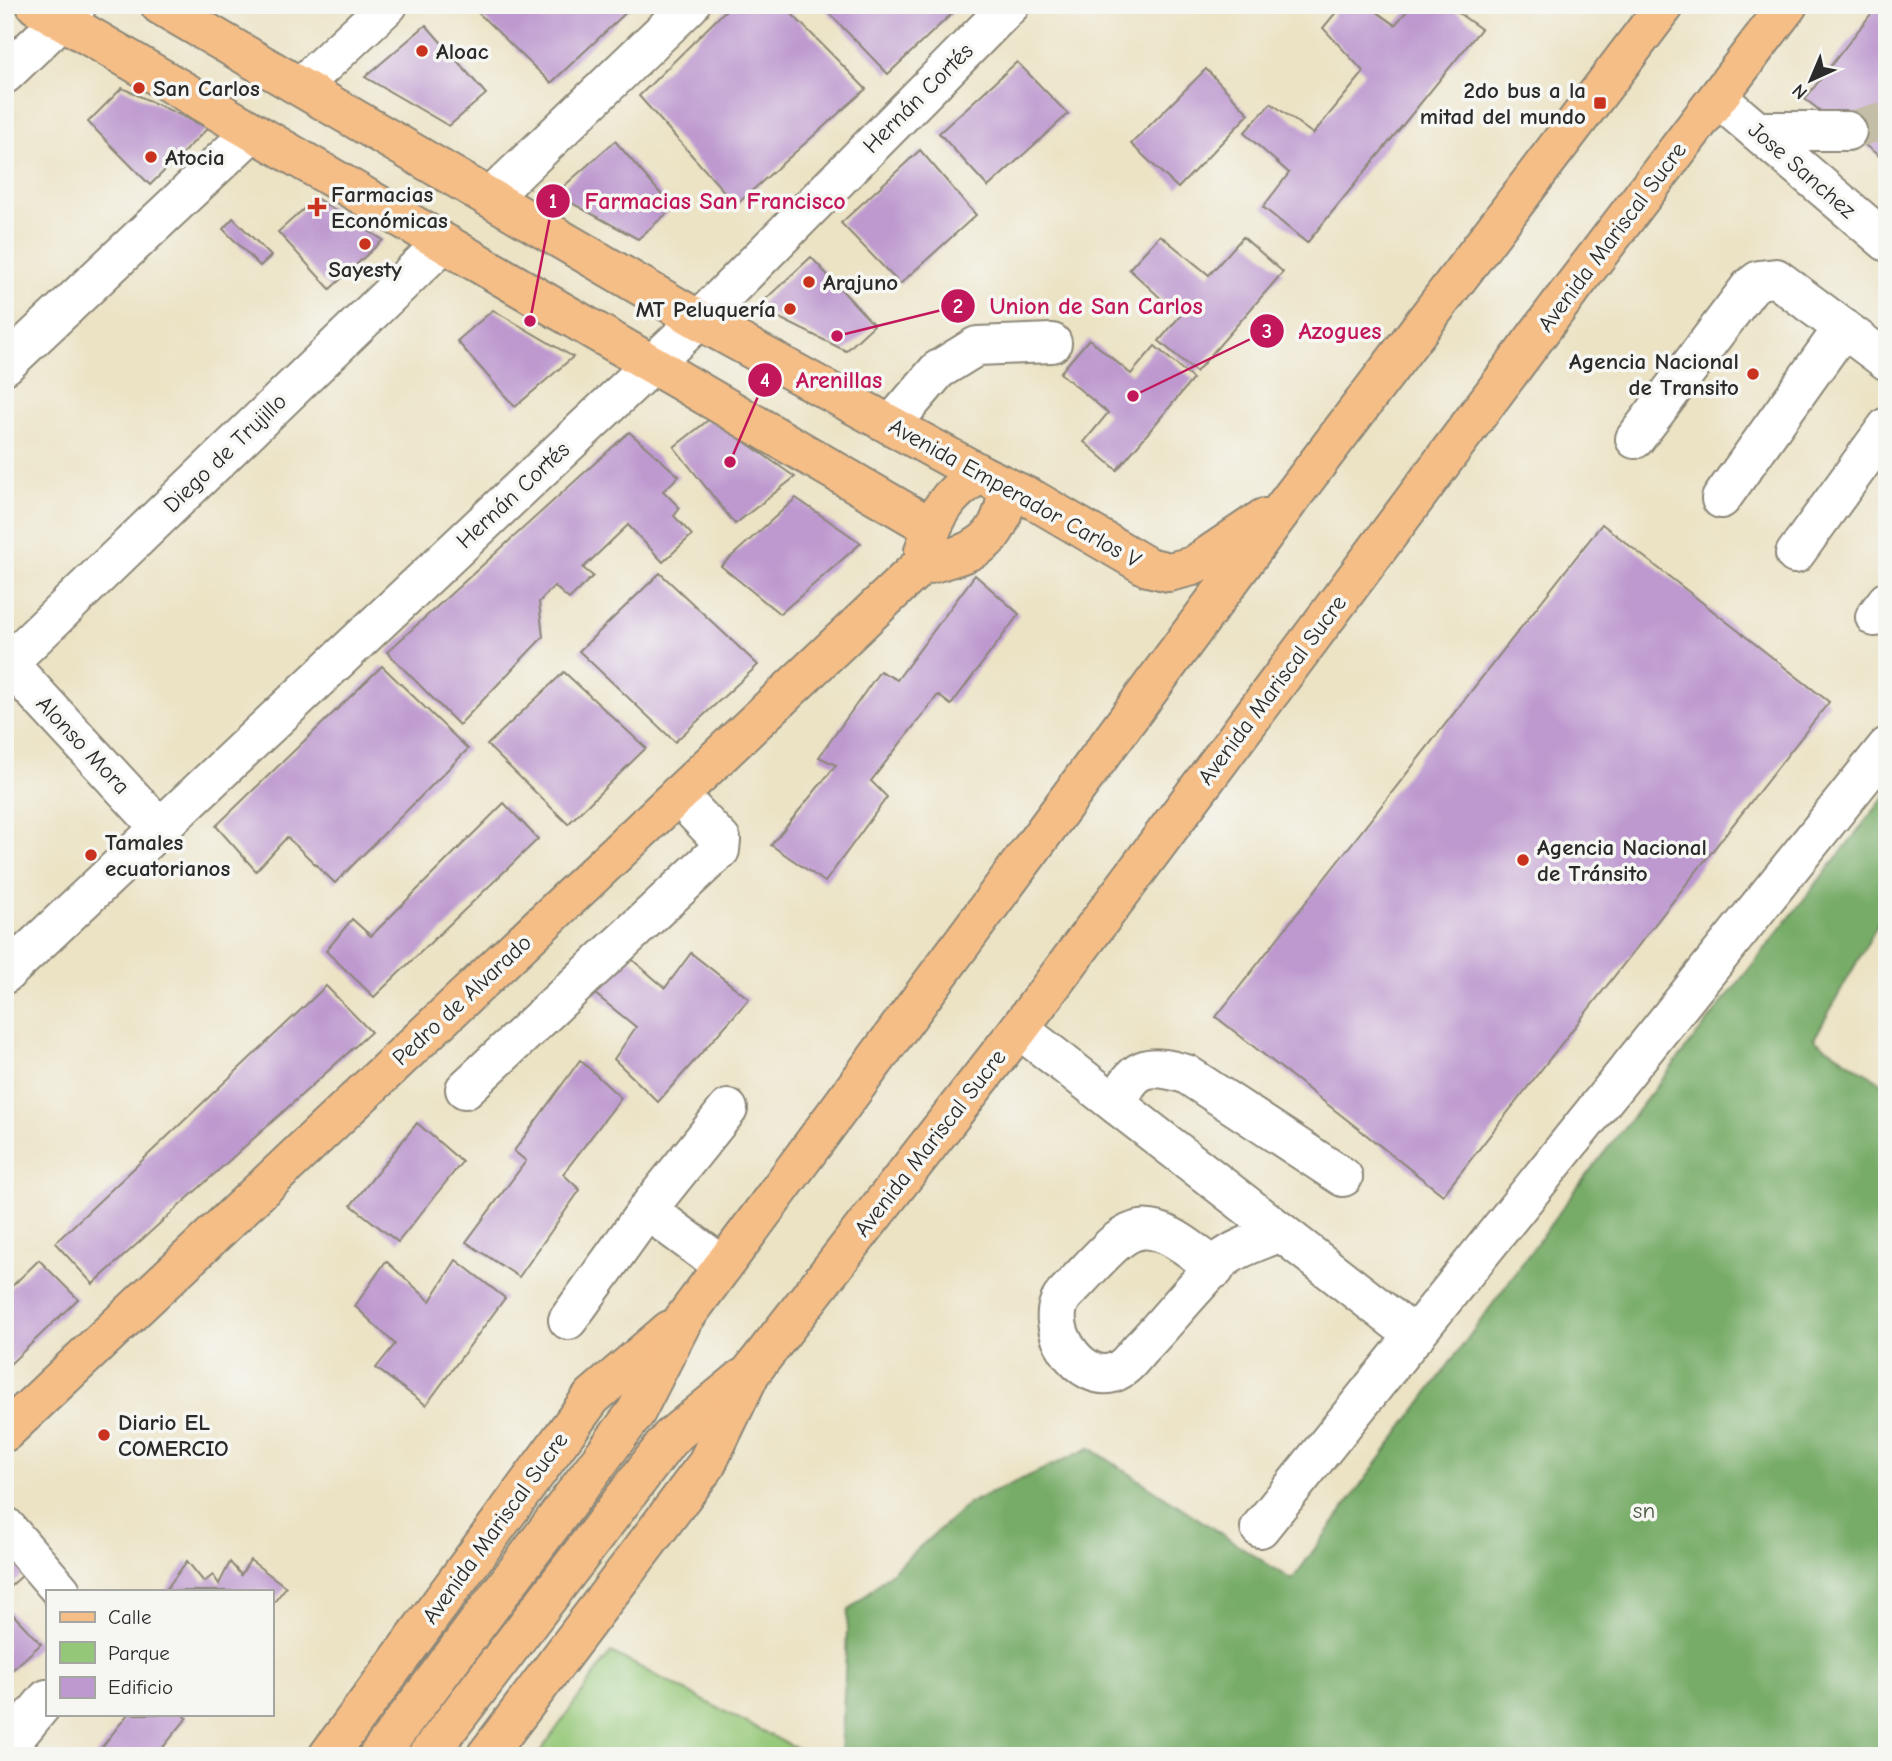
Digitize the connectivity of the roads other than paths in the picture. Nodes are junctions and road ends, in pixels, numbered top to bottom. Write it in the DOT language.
graph roads {
  1 [pos="160,5"];
  2 [pos="388,5"];
  3 [pos="690,5"];
  4 [pos="1010,5"];
  5 [pos="1665,5"];
  6 [pos="1788,5"];
  7 [pos="58,10"];
  8 [pos="5,74"];
  9 [pos="301,86"];
  10 [pos="1718,98"];
  11 [pos="1757,131"];
  12 [pos="1847,131"];
  13 [pos="252,132"];
  14 [pos="491,197"];
  15 [pos="1887,242"];
  16 [pos="442,244"];
  17 [pos="699,320"];
  18 [pos="1843,328"];
  19 [pos="1052,343"];
  20 [pos="1887,361"];
  21 [pos="5,365"];
  22 [pos="650,366"];
  23 [pos="891,425"];
  24 [pos="1887,427"];
  25 [pos="1635,439"];
  26 [pos="994,481"];
  27 [pos="1721,499"];
  28 [pos="1288,502"];
  29 [pos="931,527"];
  30 [pos="1795,554"];
  31 [pos="919,567"];
  32 [pos="6,662"];
  33 [pos="1887,747"];
  34 [pos="678,795"];
  35 [pos="161,829"];
  36 [pos="5,974"];
  37 [pos="1019,1029"];
  38 [pos="465,1089"];
  39 [pos="1117,1105"];
  40 [pos="728,1109"];
  41 [pos="1343,1177"];
  42 [pos="1242,1202"];
  43 [pos="647,1210"];
  44 [pos="1281,1232"];
  45 [pos="723,1266"];
  46 [pos="568,1320"];
  47 [pos="683,1320"];
  48 [pos="1415,1336"];
  49 [pos="751,1371"];
  50 [pos="5,1432"];
  51 [pos="5,1526"];
  52 [pos="1260,1528"];
  53 [pos="60,1590"];
  54 [pos="46,1700"];
  55 [pos="5,1750"];
  56 [pos="328,1756"];
  57 [pos="377,1756"];
  58 [pos="427,1756"];
  59 [pos="486,1756"];
  1 -- 9 [label="main road, Avenida Emperador Carlos V"];
  2 -- 9 [label="street"];
  3 -- 14 [label="street"];
  4 -- 17 [label="street, Hernán Cortés"];
  5 -- 28 [label="main road, Avenida Mariscal Sucre"];
  6 -- 10 [label="main road, Avenida Mariscal Sucre"];
  7 -- 8 [label="street"];
  7 -- 13 [label="main road"];
  9 -- 14 [label="main road, Avenida Emperador Carlos V"];
  10 -- 11 [label="street, Jose Sanchez"];
  10 -- 37 [label="main road, Avenida Mariscal Sucre"];
  11 -- 12 [label="street"];
  11 -- 15 [label="street, Jose Sanchez"];
  13 -- 16 [label="main road"];
  13 -- 21 [label="street"];
  14 -- 17 [label="main road, Avenida Emperador Carlos V"];
  16 -- 22 [label="main road"];
  16 -- 32 [label="street, Diego de Trujillo"];
  17 -- 22 [label="street, Hernán Cortés"];
  17 -- 23 [label="main road, Avenida Emperador Carlos V"];
  18 -- 20 [label="street"];
  18 -- 25 [label="street"];
  18 -- 27 [label="street"];
  19 -- 23 [label="street"];
  22 -- 29 [label="main road"];
  22 -- 35 [label="street, Hernán Cortés"];
  23 -- 26 [label="main road, Avenida Emperador Carlos V"];
  24 -- 30 [label="street"];
  26 -- 28 [label="main road, Avenida Emperador Carlos V"];
  26 -- 29 [label="main road, Pedro de Alvarado"];
  26 -- 31 [label="main road, Pedro de Alvarado"];
  28 -- 45 [label="main road, Avenida Mariscal Sucre"];
  29 -- 31 [label="main road, Pedro de Alvarado"];
  31 -- 34 [label="main road, Pedro de Alvarado"];
  32 -- 35 [label="street, Alonso Mora"];
  33 -- 48 [label="street"];
  34 -- 38 [label="street"];
  34 -- 50 [label="main road, Pedro de Alvarado"];
  35 -- 36 [label="street, Hernán Cortés"];
  37 -- 39 [label="street"];
  37 -- 49 [label="main road, Avenida Mariscal Sucre"];
  39 -- 41 [label="street"];
  39 -- 42 [label="street"];
  40 -- 43 [label="street"];
  42 -- 44 [label="street"];
  42 -- 44 [label="street"];
  43 -- 45 [label="street"];
  43 -- 46 [label="street"];
  44 -- 48 [label="street"];
  45 -- 47 [label="main road, Avenida Mariscal Sucre"];
  47 -- 56 [label="main road, Avenida Mariscal Sucre"];
  47 -- 57 [label="main road, Avenida Mariscal Sucre"];
  48 -- 52 [label="street"];
  49 -- 58 [label="main road, Avenida Mariscal Sucre"];
  49 -- 59 [label="main road, Avenida Mariscal Sucre"];
  51 -- 53 [label="street"];
  54 -- 55 [label="street"];
}
